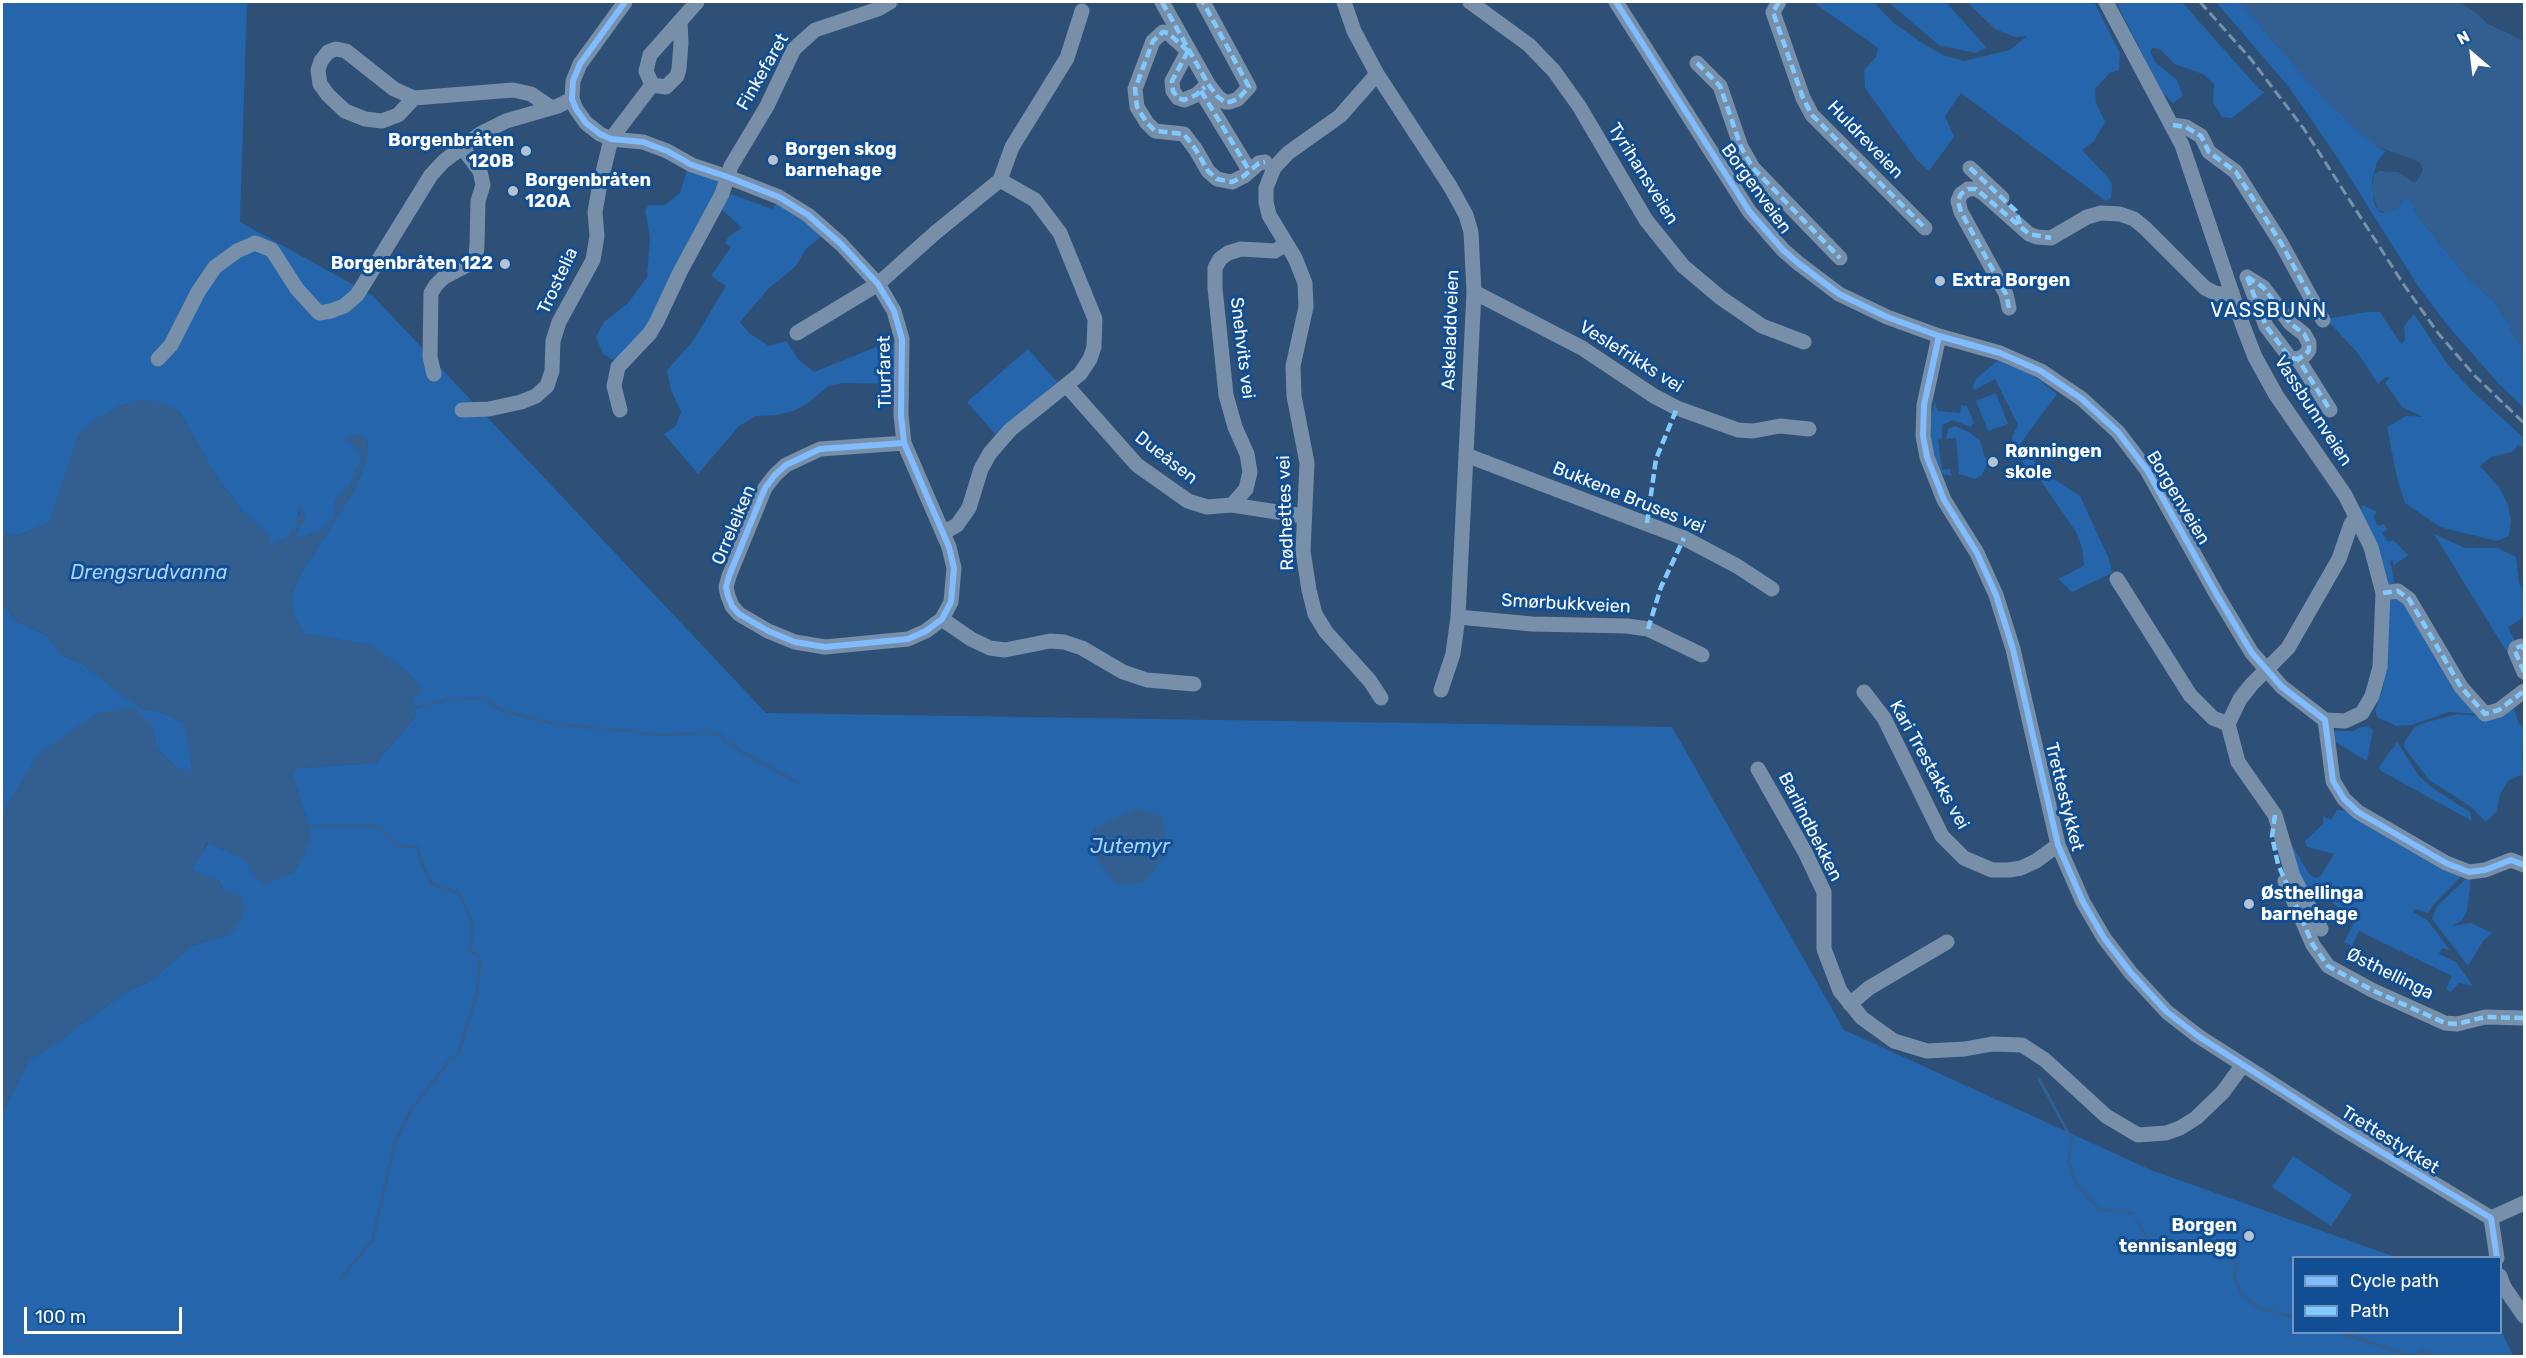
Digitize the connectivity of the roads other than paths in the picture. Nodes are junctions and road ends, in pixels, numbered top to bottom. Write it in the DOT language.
graph roads {
  1 [pos="625,2"];
  2 [pos="697,2"];
  3 [pos="890,2"];
  4 [pos="1162,2"];
  5 [pos="1203,2"];
  6 [pos="1344,2"];
  7 [pos="1470,2"];
  8 [pos="1616,2"];
  9 [pos="1779,2"];
  10 [pos="2106,2"];
  11 [pos="1082,11"];
  12 [pos="680,21"];
  13 [pos="1188,51"];
  14 [pos="1696,63"];
  15 [pos="1377,74"];
  16 [pos="652,84"];
  17 [pos="1204,87"];
  18 [pos="414,98"];
  19 [pos="572,99"];
  20 [pos="550,107"];
  21 [pos="2173,125"];
  22 [pos="611,139"];
  23 [pos="461,146"];
  24 [pos="1265,162"];
  25 [pos="1970,168"];
  26 [pos="1249,170"];
  27 [pos="728,177"];
  28 [pos="1000,180"];
  29 [pos="2021,227"];
  30 [pos="1925,228"];
  31 [pos="1286,244"];
  32 [pos="1840,258"];
  33 [pos="878,285"];
  34 [pos="1474,292"];
  35 [pos="2232,293"];
  36 [pos="2009,308"];
  37 [pos="2323,320"];
  38 [pos="797,333"];
  39 [pos="1939,336"];
  40 [pos="1804,342"];
  41 [pos="2298,358"];
  42 [pos="158,359"];
  43 [pos="434,374"];
  44 [pos="1067,386"];
  45 [pos="462,410"];
  46 [pos="620,410"];
  47 [pos="2330,410"];
  48 [pos="1809,429"];
  49 [pos="904,443"];
  50 [pos="1466,455"];
  51 [pos="1232,505"];
  52 [pos="1303,516"];
  53 [pos="2356,517"];
  54 [pos="943,533"];
  55 [pos="2117,579"];
  56 [pos="1772,589"];
  57 [pos="2383,593"];
  58 [pos="1458,617"];
  59 [pos="942,619"];
  60 [pos="2524,649"];
  61 [pos="1702,656"];
  62 [pos="2265,670"];
  63 [pos="2524,672"];
  64 [pos="1194,684"];
  65 [pos="1441,690"];
  66 [pos="2524,691"];
  67 [pos="1864,692"];
  68 [pos="1381,698"];
  69 [pos="2325,720"];
  70 [pos="2229,724"];
  71 [pos="1758,769"];
  72 [pos="2275,815"];
  73 [pos="2058,845"];
  74 [pos="2524,865"];
  75 [pos="2321,929"];
  76 [pos="1947,942"];
  77 [pos="1850,1004"];
  78 [pos="2524,1018"];
  79 [pos="2242,1066"];
  80 [pos="2524,1203"];
  81 [pos="2491,1218"];
  82 [pos="2497,1256"];
  83 [pos="2502,1282"];
  84 [pos="2524,1316"];
  1 -- 19 [label="street"];
  2 -- 12 [label="street"];
  3 -- 27 [label="street, Finkefaret"];
  4 -- 13 [label="street"];
  5 -- 17 [label="street"];
  6 -- 15 [label="street, Askeladdveien"];
  7 -- 40 [label="street, Tyrihansveien"];
  8 -- 39 [label="street, Borgenveien"];
  9 -- 30 [label="street, Huldreveien"];
  10 -- 21 [label="street, Vassbunnveien"];
  11 -- 28 [label="street"];
  12 -- 16 [label="street"];
  12 -- 16 [label="street"];
  13 -- 17 [label="street"];
  13 -- 17 [label="street"];
  13 -- 26 [label="street"];
  14 -- 32 [label="street"];
  15 -- 31 [label="street, Rødhettes vei"];
  15 -- 34 [label="street, Askeladdveien"];
  16 -- 22 [label="street"];
  17 -- 26 [label="street"];
  18 -- 18 [label="street"];
  18 -- 20 [label="street"];
  19 -- 20 [label="street"];
  19 -- 22 [label="street"];
  20 -- 23 [label="street"];
  21 -- 35 [label="street, Vassbunnveien"];
  21 -- 37 [label="street"];
  22 -- 27 [label="street, Tiurfaret"];
  22 -- 45 [label="street, Trostelia"];
  23 -- 42 [label="street"];
  23 -- 43 [label="street"];
  24 -- 26 [label="street"];
  25 -- 29 [label="street"];
  27 -- 33 [label="street, Tiurfaret"];
  27 -- 46 [label="street"];
  28 -- 33 [label="street"];
  28 -- 44 [label="street"];
  29 -- 35 [label="street"];
  29 -- 36 [label="street"];
  31 -- 51 [label="street, Snehvits vei"];
  31 -- 52 [label="street, Rødhettes vei"];
  33 -- 38 [label="street"];
  33 -- 49 [label="street, Tiurfaret"];
  34 -- 48 [label="street, Veslefrikks vei"];
  34 -- 50 [label="street, Askeladdveien"];
  35 -- 53 [label="street, Vassbunnveien"];
  39 -- 62 [label="street, Borgenveien"];
  39 -- 73 [label="street, Trettestykket"];
  41 -- 41 [label="street"];
  41 -- 47 [label="street"];
  44 -- 51 [label="street, Dueåsen"];
  44 -- 54 [label="street"];
  49 -- 54 [label="street, Tiurfaret"];
  49 -- 59 [label="street, Orreleiken"];
  50 -- 56 [label="street, Bukkene Bruses vei"];
  50 -- 58 [label="street, Askeladdveien"];
  51 -- 52 [label="street, Dueåsen"];
  52 -- 68 [label="street, Rødhettes vei"];
  53 -- 57 [label="street, Vassbunnveien"];
  53 -- 62 [label="street"];
  54 -- 59 [label="street, Tiurfaret"];
  55 -- 70 [label="street"];
  57 -- 66 [label="street"];
  57 -- 69 [label="street, Vassbunnveien"];
  58 -- 61 [label="street, Smørbukkveien"];
  58 -- 65 [label="street, Askeladdveien"];
  59 -- 64 [label="street"];
  60 -- 63 [label="street"];
  62 -- 69 [label="street, Borgenveien"];
  62 -- 70 [label="street"];
  67 -- 73 [label="street, Kari Trestakks vei"];
  69 -- 74 [label="street"];
  70 -- 72 [label="street"];
  71 -- 77 [label="street, Barlindbekken"];
  72 -- 75 [label="street"];
  72 -- 78 [label="street, Østhellinga"];
  73 -- 79 [label="street, Trettestykket"];
  76 -- 77 [label="street"];
  77 -- 79 [label="street, Barlindbekken"];
  79 -- 81 [label="street, Trettestykket"];
  80 -- 81 [label="street"];
  81 -- 82 [label="street"];
  83 -- 84 [label="street"];
}
